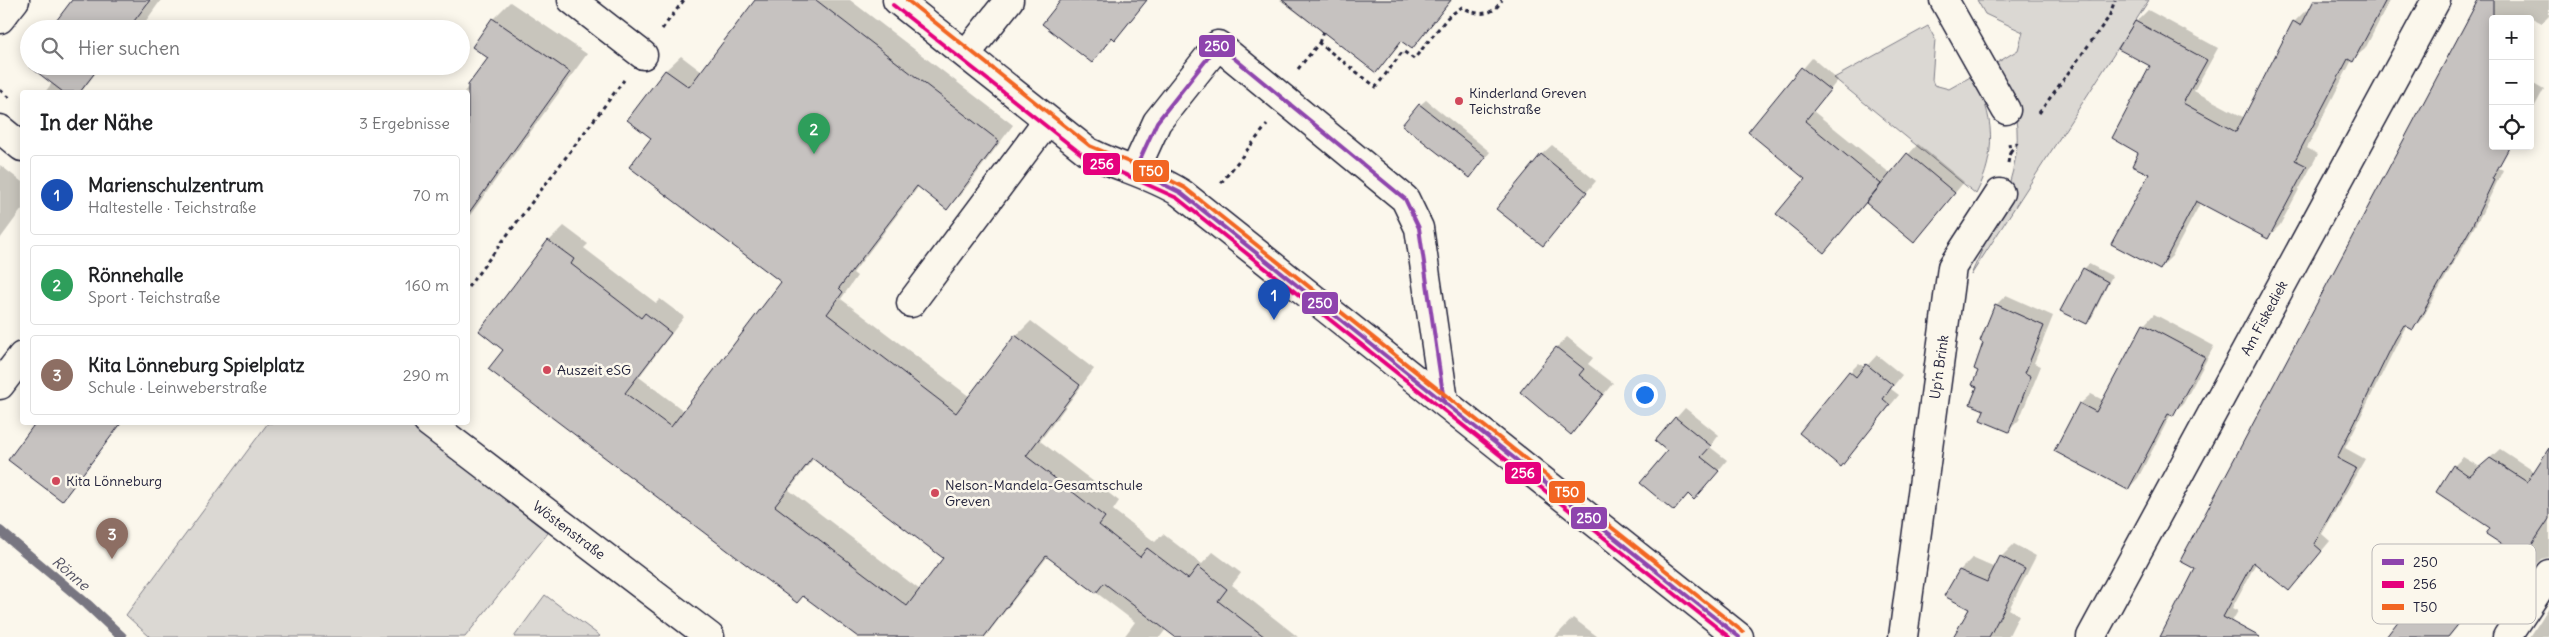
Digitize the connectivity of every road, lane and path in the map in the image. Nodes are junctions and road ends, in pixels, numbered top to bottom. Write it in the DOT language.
graph roads {
  1 [pos="15,0"];
  2 [pos="572,0"];
  3 [pos="684,0"];
  4 [pos="897,0"];
  5 [pos="1009,0"];
  6 [pos="1502,0"];
  7 [pos="1944,0"];
  8 [pos="2115,0"];
  9 [pos="2436,0"];
  10 [pos="0,19"];
  11 [pos="1324,29"];
  12 [pos="1319,43"];
  13 [pos="643,54"];
  14 [pos="966,54"];
  15 [pos="1278,94"];
  16 [pos="2006,110"];
  17 [pos="2034,120"];
  18 [pos="1047,121"];
  19 [pos="0,130"];
  20 [pos="2022,136"];
  21 [pos="20,145"];
  22 [pos="2010,152"];
  23 [pos="1135,170"];
  24 [pos="2000,192"];
  25 [pos="1200,209"];
  26 [pos="470,284"];
  27 [pos="911,303"];
  28 [pos="20,359"];
  29 [pos="0,385"];
  30 [pos="1444,401"];
  31 [pos="432,425"];
  32 [pos="2549,574"];
  33 [pos="2536,594"];
  34 [pos="2516,624"];
  35 [pos="710,637"];
  36 [pos="1739,637"];
  37 [pos="1903,637"];
  38 [pos="2091,637"];
  39 [pos="2507,637"];
  1 -- 10 [label="street"];
  2 -- 13 [label="street"];
  3 -- 13 [label="path"];
  4 -- 14 [label="street"];
  5 -- 14 [label="street"];
  6 -- 12 [label="path"];
  7 -- 16 [label="street"];
  8 -- 17 [label="path"];
  9 -- 38 [label="street, Am Fiskediek"];
  11 -- 12 [label="path"];
  12 -- 15 [label="path"];
  13 -- 26 [label="path"];
  14 -- 18 [label="street"];
  15 -- 23 [label="street"];
  15 -- 25 [label="path"];
  15 -- 30 [label="street"];
  16 -- 22 [label="path"];
  18 -- 23 [label="street"];
  18 -- 27 [label="street"];
  19 -- 21 [label="street"];
  20 -- 22 [label="path"];
  22 -- 24 [label="path"];
  23 -- 25 [label="street"];
  24 -- 37 [label="street, Up'n Brink"];
  25 -- 30 [label="street"];
  28 -- 29 [label="street"];
  30 -- 36 [label="street"];
  31 -- 35 [label="street, Wöstenstraße"];
  32 -- 33 [label="street"];
  34 -- 39 [label="street"];
}
